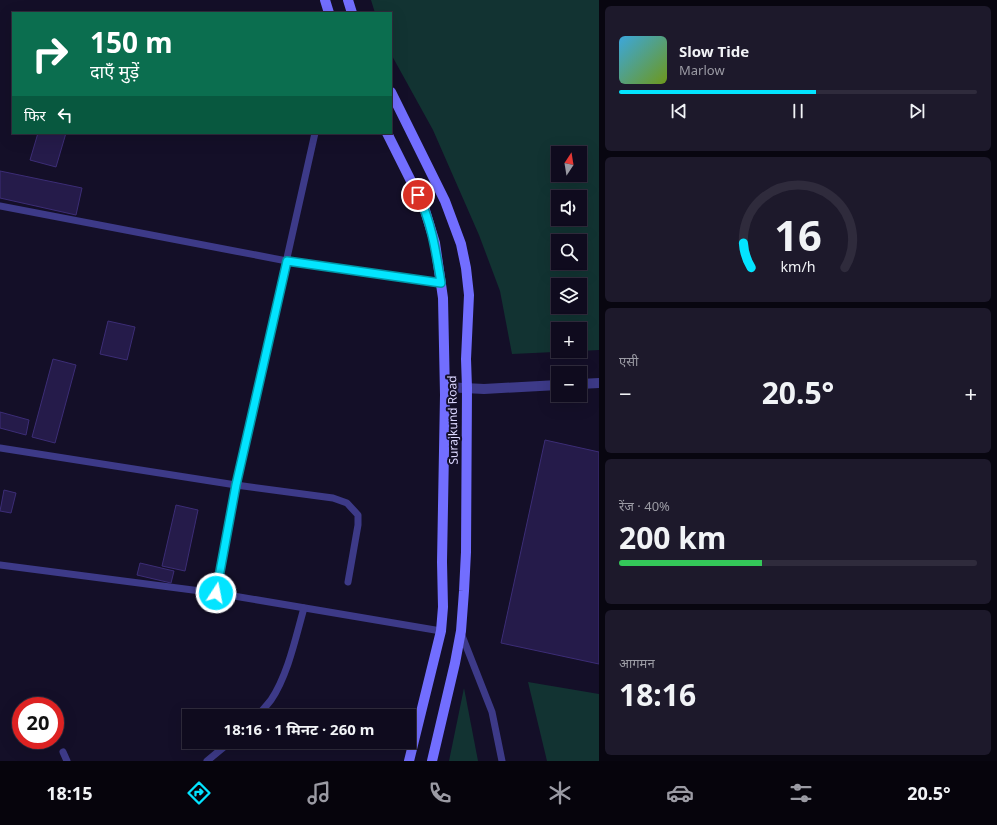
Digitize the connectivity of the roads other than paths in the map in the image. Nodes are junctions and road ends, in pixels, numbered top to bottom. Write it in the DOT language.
graph roads {
  1 [pos="325,0"];
  2 [pos="348,0"];
  3 [pos="329,12"];
  4 [pos="352,12"];
  5 [pos="392,94"];
  6 [pos="315,134"];
  7 [pos="388,134"];
  8 [pos="0,206"];
  9 [pos="287,261"];
  10 [pos="441,283"];
  11 [pos="599,383"];
  12 [pos="587,384"];
  13 [pos="551,385"];
  14 [pos="445,387"];
  15 [pos="467,388"];
  16 [pos="0,448"];
  17 [pos="236,485"];
  18 [pos="0,565"];
  19 [pos="348,582"];
  20 [pos="216,593"];
  21 [pos="304,608"];
  22 [pos="441,631"];
  23 [pos="460,631"];
  24 [pos="264,709"];
  25 [pos="222,749"];
  26 [pos="63,752"];
  27 [pos="67,761"];
  28 [pos="207,761"];
  29 [pos="409,761"];
  30 [pos="432,761"];
  31 [pos="502,761"];
  1 -- 3 [label="main road"];
  2 -- 4 [label="main road"];
  5 -- 15 [label="main road, Surajkund Road"];
  6 -- 9 [label="lane"];
  7 -- 10 [label="main road, Surajkund Road"];
  8 -- 9 [label="lane"];
  9 -- 10 [label="lane"];
  9 -- 17 [label="lane"];
  10 -- 14 [label="main road, Surajkund Road"];
  11 -- 12 [label="street"];
  13 -- 15 [label="street"];
  14 -- 15 [label="street"];
  14 -- 22 [label="main road, Surajkund Road"];
  15 -- 23 [label="main road, Surajkund Road"];
  16 -- 17 [label="lane"];
  17 -- 19 [label="lane"];
  17 -- 20 [label="lane"];
  18 -- 20 [label="lane"];
  20 -- 21 [label="lane"];
  21 -- 22 [label="lane"];
  21 -- 24 [label="lane"];
  22 -- 29 [label="main road, Surajkund Road"];
  23 -- 30 [label="main road, Surajkund Road"];
  23 -- 31 [label="lane"];
  25 -- 28 [label="lane"];
  26 -- 27 [label="lane"];
}
